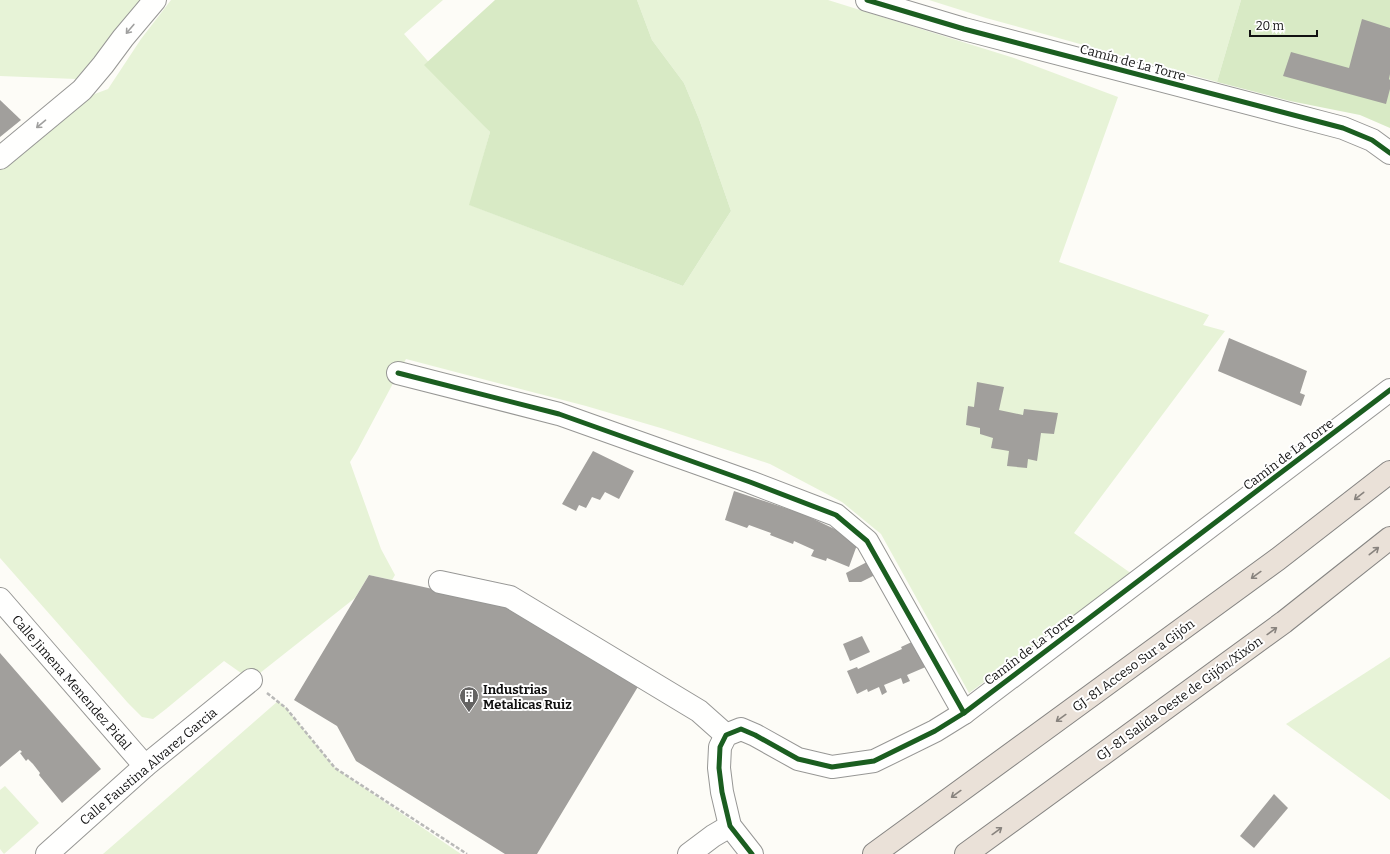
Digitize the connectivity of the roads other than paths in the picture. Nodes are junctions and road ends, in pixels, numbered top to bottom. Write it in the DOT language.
graph roads {
  1 [pos="155,0"];
  2 [pos="867,0"];
  3 [pos="1390,153"];
  4 [pos="0,158"];
  5 [pos="398,373"];
  6 [pos="1390,390"];
  7 [pos="1390,472"];
  8 [pos="1390,538"];
  9 [pos="440,582"];
  10 [pos="0,599"];
  11 [pos="251,680"];
  12 [pos="964,713"];
  13 [pos="726,735"];
  14 [pos="145,766"];
  15 [pos="730,826"];
  16 [pos="47,854"];
  17 [pos="689,854"];
  18 [pos="752,854"];
  19 [pos="874,854"];
  20 [pos="966,854"];
  1 -- 4 [label="street, one-way"];
  2 -- 3 [label="street, Camín de La Torre"];
  5 -- 12 [label="street"];
  6 -- 12 [label="street, Camín de La Torre"];
  7 -- 19 [label="highway, GJ-81 Acceso Sur a Gijón, one-way"];
  20 -- 8 [label="highway, GJ-81 Salida Oeste de Gijón/Xixón, one-way"];
  9 -- 13 [label="street"];
  10 -- 14 [label="street, Calle Jimena Menendez Pidal"];
  11 -- 14 [label="street, Calle Faustina Alvarez Garcia"];
  12 -- 13 [label="street, Camín de La Torre"];
  13 -- 15 [label="street"];
  14 -- 16 [label="street, Calle Faustina Alvarez Garcia"];
  15 -- 17 [label="street"];
  15 -- 18 [label="street"];
}
